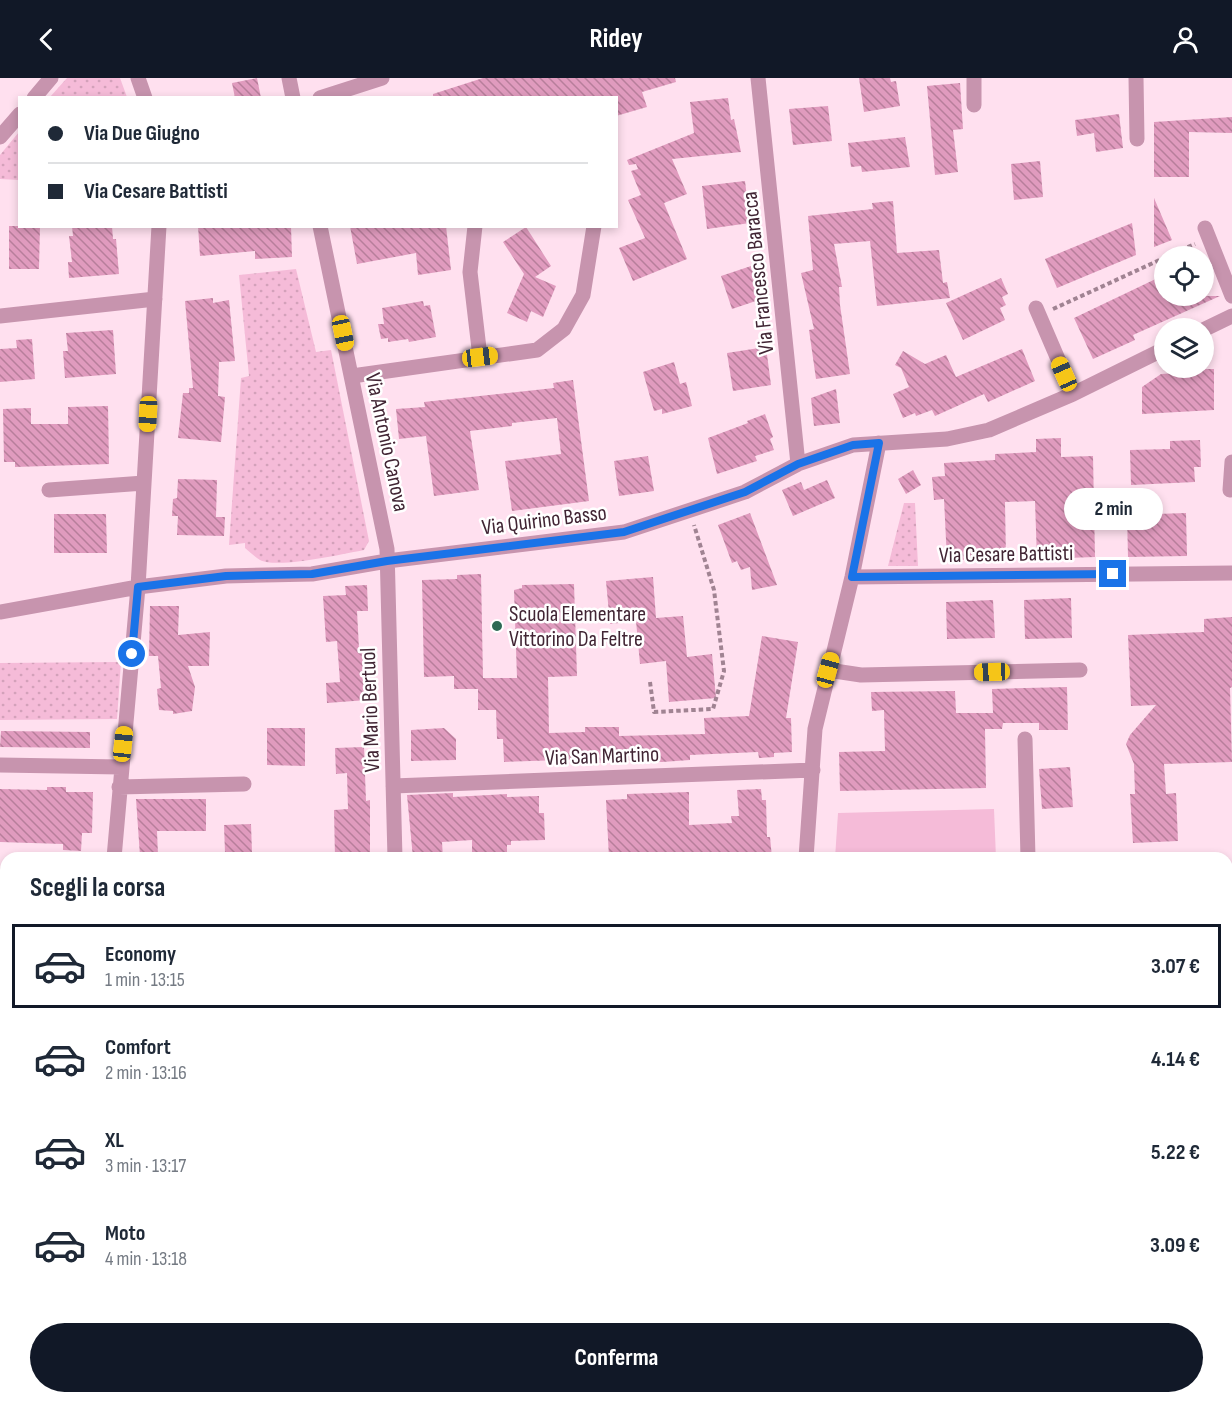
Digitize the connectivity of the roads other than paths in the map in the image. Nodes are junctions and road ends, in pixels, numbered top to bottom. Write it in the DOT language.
graph roads {
  1 [pos="51,78"];
  2 [pos="138,78"];
  3 [pos="289,78"];
  4 [pos="382,78"];
  5 [pos="758,78"];
  6 [pos="974,78"];
  7 [pos="1136,78"];
  8 [pos="36,96"];
  9 [pos="144,96"];
  10 [pos="293,96"];
  11 [pos="326,96"];
  12 [pos="974,105"];
  13 [pos="18,116"];
  14 [pos="0,137"];
  15 [pos="1137,139"];
  16 [pos="159,228"];
  17 [pos="320,228"];
  18 [pos="475,228"];
  19 [pos="594,228"];
  20 [pos="1207,233"];
  21 [pos="1232,296"];
  22 [pos="155,299"];
  23 [pos="1037,311"];
  24 [pos="0,316"];
  25 [pos="1232,316"];
  26 [pos="1214,325"];
  27 [pos="1154,354"];
  28 [pos="480,357"];
  29 [pos="352,376"];
  30 [pos="1073,394"];
  31 [pos="879,443"];
  32 [pos="1232,462"];
  33 [pos="798,464"];
  34 [pos="144,483"];
  35 [pos="49,490"];
  36 [pos="1230,490"];
  37 [pos="387,561"];
  38 [pos="1232,573"];
  39 [pos="852,577"];
  40 [pos="138,587"];
  41 [pos="0,612"];
  42 [pos="828,670"];
  43 [pos="1080,670"];
  44 [pos="1025,739"];
  45 [pos="0,765"];
  46 [pos="121,767"];
  47 [pos="813,770"];
  48 [pos="244,784"];
  49 [pos="393,786"];
  50 [pos="119,787"];
  51 [pos="114,852"];
  52 [pos="395,852"];
  53 [pos="806,852"];
  54 [pos="1028,852"];
  55 [pos="528,1404"];
  56 [pos="537,1404"];
  1 -- 8 [label="street"];
  2 -- 9 [label="street"];
  3 -- 10 [label="street"];
  4 -- 11 [label="street"];
  5 -- 33 [label="street, Via Francesco Baracca"];
  6 -- 12 [label="street"];
  7 -- 15 [label="street"];
  13 -- 14 [label="street"];
  16 -- 22 [label="street"];
  17 -- 29 [label="street, Via Antonio Canova"];
  18 -- 28 [label="street"];
  19 -- 28 [label="street"];
  20 -- 21 [label="street"];
  22 -- 24 [label="street"];
  22 -- 34 [label="street"];
  23 -- 30 [label="street"];
  25 -- 26 [label="street"];
  27 -- 30 [label="street, Via Quirino Basso"];
  28 -- 29 [label="street"];
  29 -- 37 [label="street, Via Antonio Canova"];
  30 -- 31 [label="street, Via Quirino Basso"];
  31 -- 33 [label="street, Via Quirino Basso"];
  31 -- 39 [label="street"];
  32 -- 36 [label="street"];
  33 -- 37 [label="street, Via Quirino Basso"];
  34 -- 35 [label="street"];
  34 -- 40 [label="street"];
  37 -- 40 [label="street, Via Quirino Basso"];
  37 -- 49 [label="street, Via Mario Bertuol"];
  38 -- 39 [label="street, Via Cesare Battisti"];
  39 -- 42 [label="street"];
  40 -- 41 [label="street, Via Quirino Basso"];
  40 -- 46 [label="street"];
  42 -- 43 [label="street"];
  42 -- 47 [label="street"];
  44 -- 54 [label="street"];
  45 -- 46 [label="street"];
  46 -- 50 [label="street"];
  47 -- 49 [label="street, Via San Martino"];
  47 -- 53 [label="street"];
  48 -- 50 [label="street"];
  49 -- 52 [label="street, Via Mario Bertuol"];
  50 -- 51 [label="street"];
  55 -- 56 [label="street"];
}
